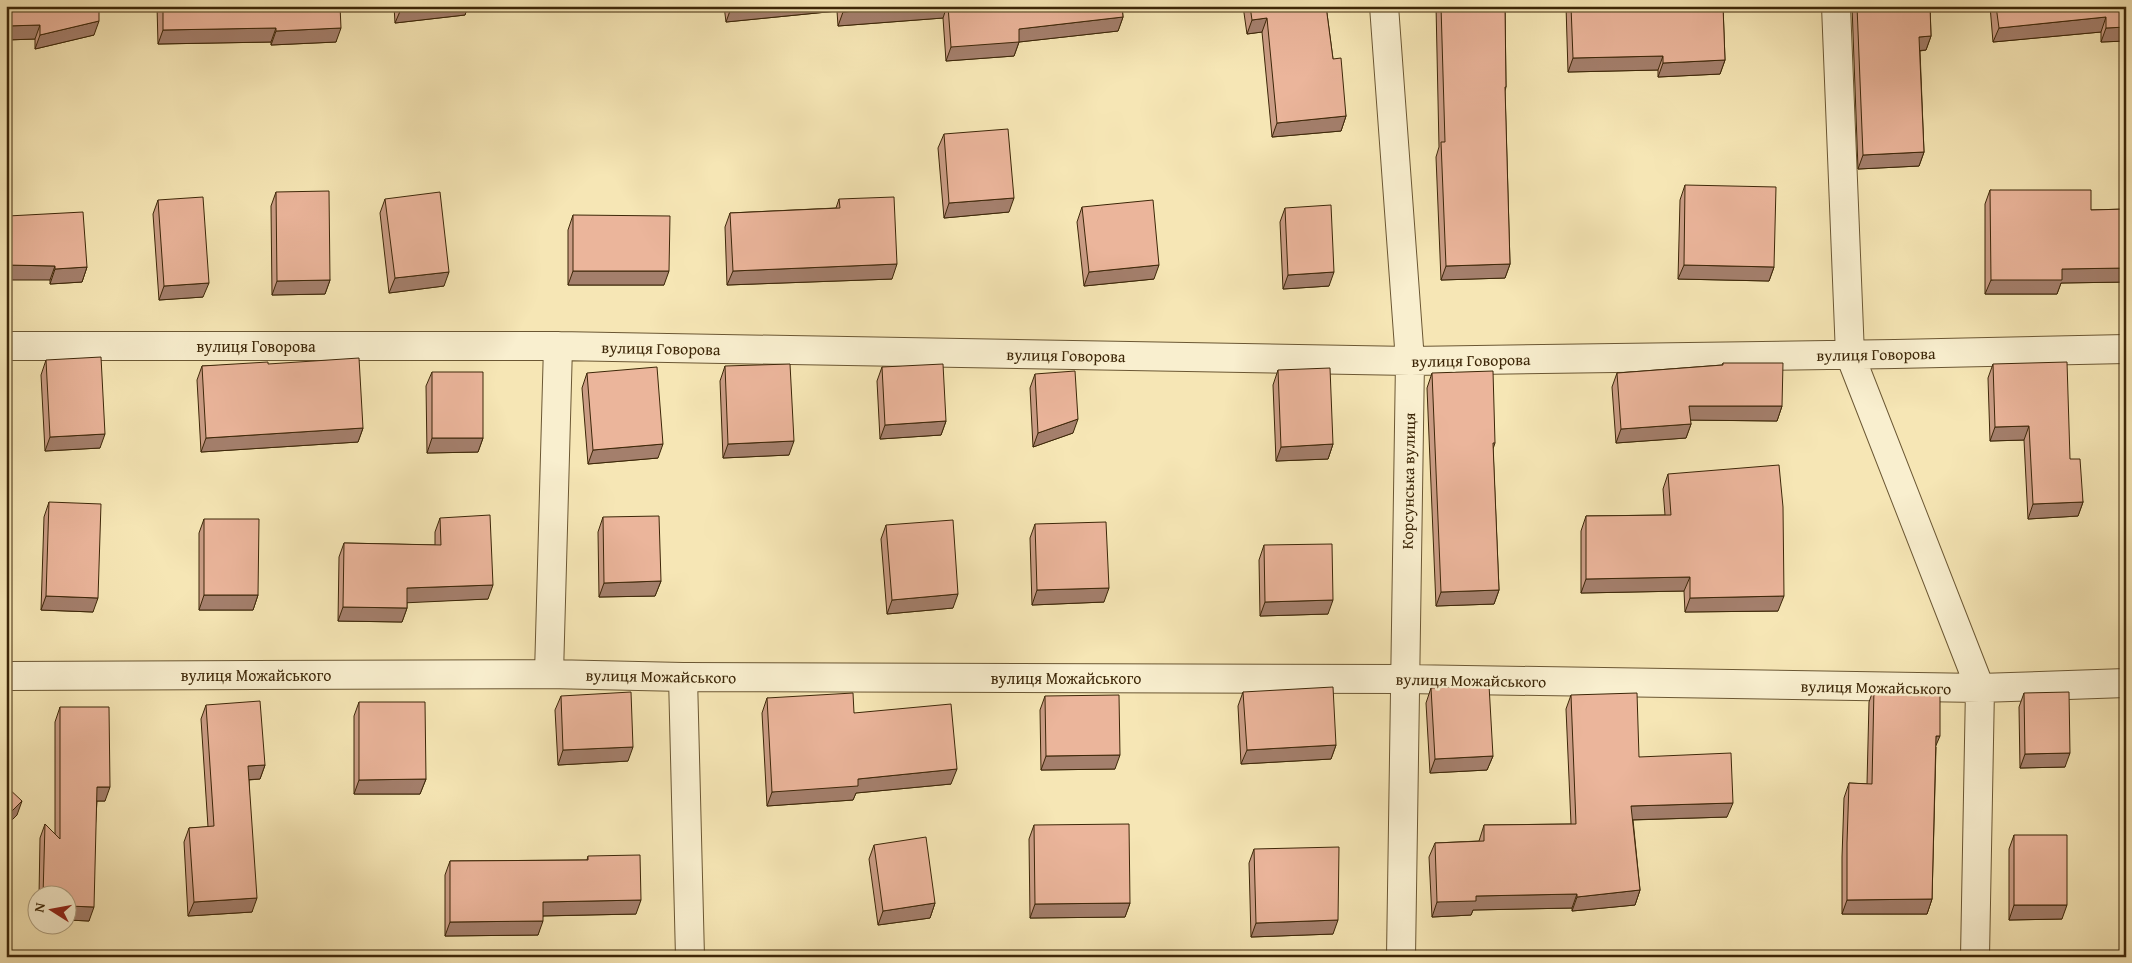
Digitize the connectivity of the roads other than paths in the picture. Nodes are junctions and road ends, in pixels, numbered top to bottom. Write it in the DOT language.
graph roads {
  1 [pos="1384,6"];
  2 [pos="1836,6"];
  3 [pos="6,346"];
  4 [pos="558,346"];
  5 [pos="2126,349"];
  6 [pos="1850,355"];
  7 [pos="1410,360"];
  8 [pos="549,674"];
  9 [pos="6,676"];
  10 [pos="683,677"];
  11 [pos="1405,679"];
  12 [pos="2126,683"];
  13 [pos="1980,688"];
  14 [pos="690,957"];
  15 [pos="1401,957"];
  16 [pos="1976,957"];
  1 -- 7 [label="street, Корсунська вулиця"];
  2 -- 6 [label="street"];
  3 -- 4 [label="street, вулиця Говорова"];
  4 -- 7 [label="street, вулиця Говорова"];
  4 -- 8 [label="street"];
  5 -- 6 [label="street, вулиця Говорова"];
  6 -- 7 [label="street, вулиця Говорова"];
  6 -- 13 [label="street"];
  7 -- 11 [label="street, Корсунська вулиця"];
  8 -- 9 [label="street, вулиця Можайського"];
  8 -- 10 [label="street, вулиця Можайського"];
  10 -- 11 [label="street, вулиця Можайського"];
  10 -- 14 [label="street"];
  11 -- 13 [label="street, вулиця Можайського"];
  11 -- 15 [label="street, Корсунська вулиця"];
  12 -- 13 [label="street, вулиця Можайського"];
  13 -- 16 [label="street"];
}
